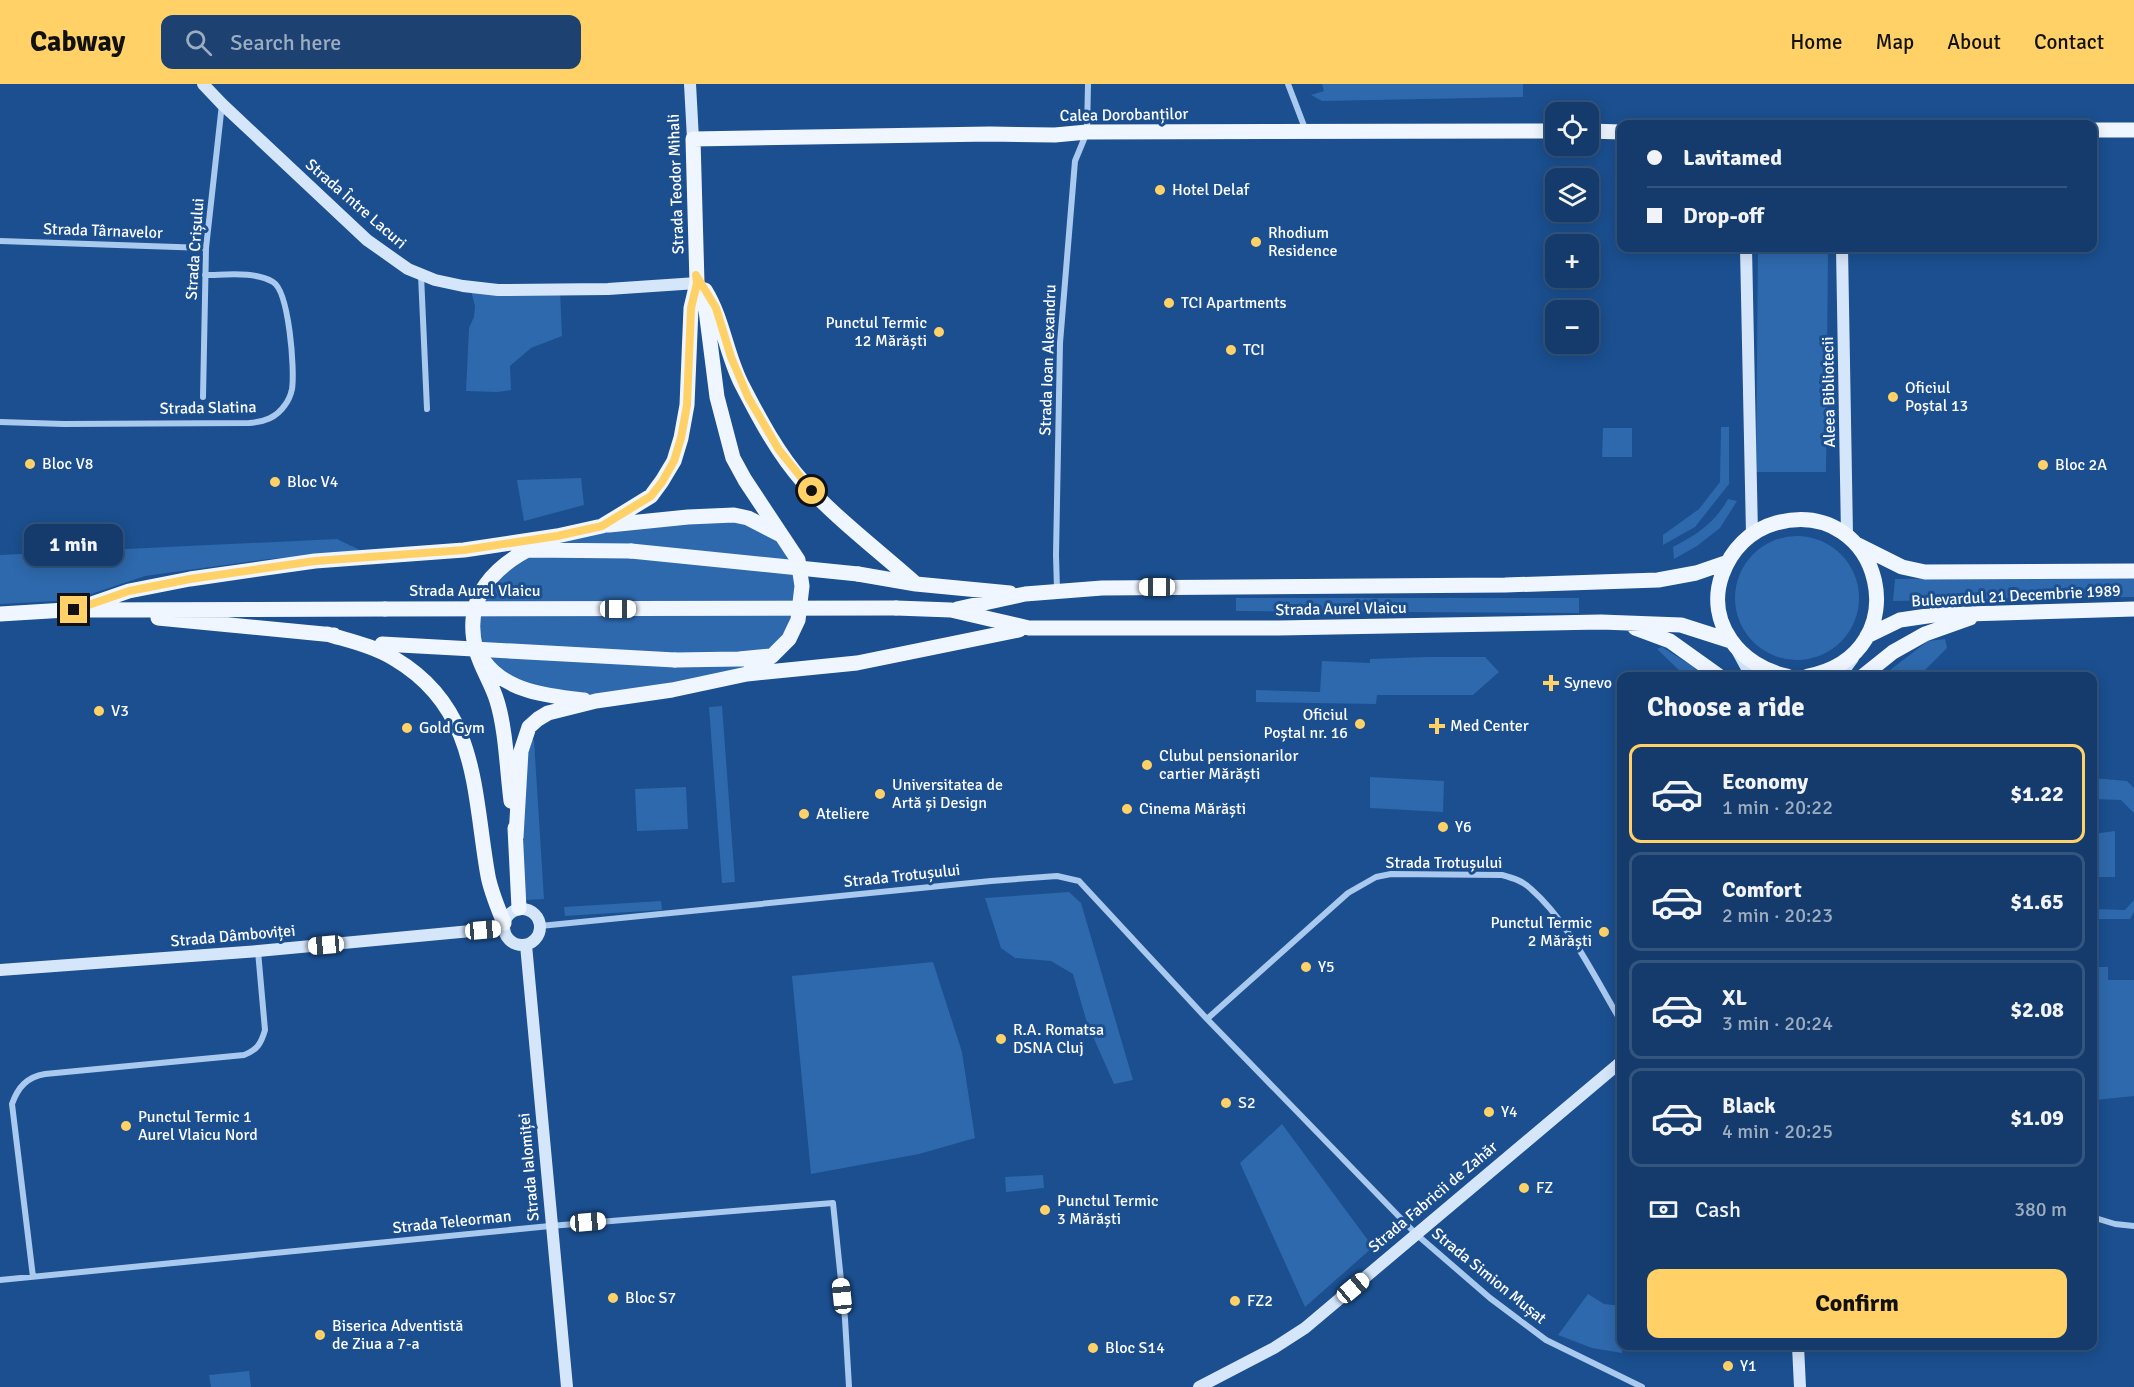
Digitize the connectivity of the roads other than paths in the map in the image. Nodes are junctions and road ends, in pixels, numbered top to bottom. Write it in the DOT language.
graph roads {
  1 [pos="203,84"];
  2 [pos="690,84"];
  3 [pos="1088,84"];
  4 [pos="1288,84"];
  5 [pos="222,104"];
  6 [pos="2097,130"];
  7 [pos="2134,130"];
  8 [pos="1306,131"];
  9 [pos="1545,131"];
  10 [pos="1599,131"];
  11 [pos="1087,132"];
  12 [pos="1617,132"];
  13 [pos="693,139"];
  14 [pos="0,241"];
  15 [pos="206,248"];
  16 [pos="1746,252"];
  17 [pos="1842,252"];
  18 [pos="421,274"];
  19 [pos="205,275"];
  20 [pos="696,279"];
  21 [pos="203,397"];
  22 [pos="427,409"];
  23 [pos="0,422"];
  24 [pos="602,526"];
  25 [pos="1752,534"];
  26 [pos="557,536"];
  27 [pos="784,537"];
  28 [pos="1849,538"];
  29 [pos="527,550"];
  30 [pos="1728,562"];
  31 [pos="2134,571"];
  32 [pos="916,584"];
  33 [pos="1057,591"];
  34 [pos="1025,594"];
  35 [pos="2134,609"];
  36 [pos="70,610"];
  37 [pos="951,610"];
  38 [pos="1984,612"];
  39 [pos="0,614"];
  40 [pos="1621,623"];
  41 [pos="1029,628"];
  42 [pos="473,633"];
  43 [pos="327,634"];
  44 [pos="1868,636"];
  45 [pos="1733,644"];
  46 [pos="1856,652"];
  47 [pos="772,656"];
  48 [pos="1713,672"];
  49 [pos="1749,672"];
  50 [pos="1771,672"];
  51 [pos="1826,672"];
  52 [pos="1843,672"];
  53 [pos="1868,672"];
  54 [pos="747,674"];
  55 [pos="596,701"];
  56 [pos="516,837"];
  57 [pos="519,909"];
  58 [pos="503,926"];
  59 [pos="540,926"];
  60 [pos="526,945"];
  61 [pos="258,951"];
  62 [pos="0,970"];
  63 [pos="1617,1015"];
  64 [pos="1208,1019"];
  65 [pos="1617,1065"];
  66 [pos="2097,1219"];
  67 [pos="550,1226"];
  68 [pos="2134,1226"];
  69 [pos="1416,1234"];
  70 [pos="33,1278"];
  71 [pos="0,1281"];
  72 [pos="1798,1350"];
  73 [pos="567,1387"];
  74 [pos="849,1387"];
  75 [pos="1199,1387"];
  76 [pos="1642,1387"];
  77 [pos="1800,1387"];
  1 -- 5 [label="street, Strada Între Lacuri"];
  2 -- 13 [label="street, Strada Teodor Mihali"];
  3 -- 11 [label="street"];
  4 -- 8 [label="street"];
  5 -- 15 [label="street, Strada Crișului"];
  5 -- 18 [label="street, Strada Între Lacuri"];
  6 -- 7 [label="main road"];
  8 -- 9 [label="main road, Calea Dorobanților"];
  8 -- 11 [label="main road, Calea Dorobanților"];
  10 -- 12 [label="main road"];
  11 -- 13 [label="main road, Calea Dorobanților"];
  11 -- 33 [label="street, Strada Ioan Alexandru"];
  13 -- 20 [label="main road, Strada Teodor Mihali"];
  14 -- 15 [label="street, Strada Târnavelor"];
  15 -- 19 [label="street, Strada Crișului"];
  16 -- 25 [label="street"];
  17 -- 28 [label="street, Aleea Bibliotecii"];
  18 -- 20 [label="street, Strada Între Lacuri"];
  18 -- 22 [label="street"];
  19 -- 21 [label="street, Strada Crișului"];
  19 -- 23 [label="street, Strada Slatina"];
  20 -- 24 [label="main road"];
  20 -- 27 [label="main road"];
  20 -- 32 [label="main road"];
  24 -- 26 [label="main road"];
  24 -- 27 [label="main road"];
  25 -- 28 [label="main road, Bulevardul 21 Decembrie 1989"];
  25 -- 30 [label="main road"];
  26 -- 29 [label="main road"];
  26 -- 36 [label="main road"];
  27 -- 47 [label="main road"];
  28 -- 31 [label="main road, Bulevardul 21 Decembrie 1989"];
  28 -- 44 [label="main road"];
  29 -- 32 [label="main road, bridge"];
  29 -- 42 [label="main road"];
  30 -- 33 [label="main road, Strada Aurel Vlaicu"];
  30 -- 45 [label="main road"];
  32 -- 34 [label="main road"];
  33 -- 34 [label="main road, Strada Aurel Vlaicu"];
  34 -- 37 [label="main road, Strada Aurel Vlaicu"];
  35 -- 38 [label="main road, Bulevardul 21 Decembrie 1989"];
  36 -- 37 [label="main road, Strada Aurel Vlaicu, bridge"];
  36 -- 39 [label="main road, Strada Aurel Vlaicu"];
  36 -- 43 [label="main road"];
  37 -- 41 [label="main road, Strada Aurel Vlaicu"];
  38 -- 44 [label="main road, Bulevardul 21 Decembrie 1989"];
  38 -- 53 [label="main road"];
  40 -- 41 [label="main road, Strada Aurel Vlaicu"];
  40 -- 45 [label="main road, Strada Aurel Vlaicu"];
  40 -- 48 [label="main road"];
  41 -- 54 [label="main road"];
  42 -- 55 [label="main road"];
  42 -- 56 [label="main road"];
  43 -- 47 [label="main road, bridge"];
  43 -- 58 [label="main road"];
  44 -- 46 [label="main road"];
  45 -- 49 [label="street"];
  45 -- 50 [label="main road"];
  46 -- 51 [label="main road"];
  46 -- 52 [label="street"];
  47 -- 54 [label="main road"];
  54 -- 55 [label="main road"];
  55 -- 56 [label="main road"];
  56 -- 57 [label="main road"];
  57 -- 58 [label="street"];
  57 -- 59 [label="street"];
  58 -- 60 [label="street"];
  58 -- 61 [label="street, Strada Dâmboviței"];
  59 -- 60 [label="street"];
  59 -- 64 [label="street, Strada Trotușului"];
  60 -- 67 [label="street, Strada Ialomiței"];
  61 -- 62 [label="street, Strada Dâmboviței"];
  61 -- 70 [label="street"];
  63 -- 64 [label="street, Strada Trotușului"];
  64 -- 69 [label="street, Strada Trotușului"];
  65 -- 69 [label="street, Strada Fabricii de Zahăr"];
  66 -- 68 [label="street"];
  67 -- 70 [label="street, Strada Teleorman"];
  67 -- 73 [label="street, Strada Ialomiței"];
  67 -- 74 [label="street, Strada Teleorman"];
  69 -- 75 [label="street, Strada Fabricii de Zahăr"];
  69 -- 76 [label="street, Strada Simion Mușat"];
  70 -- 71 [label="street, Strada Teleorman"];
  72 -- 77 [label="street"];
}
